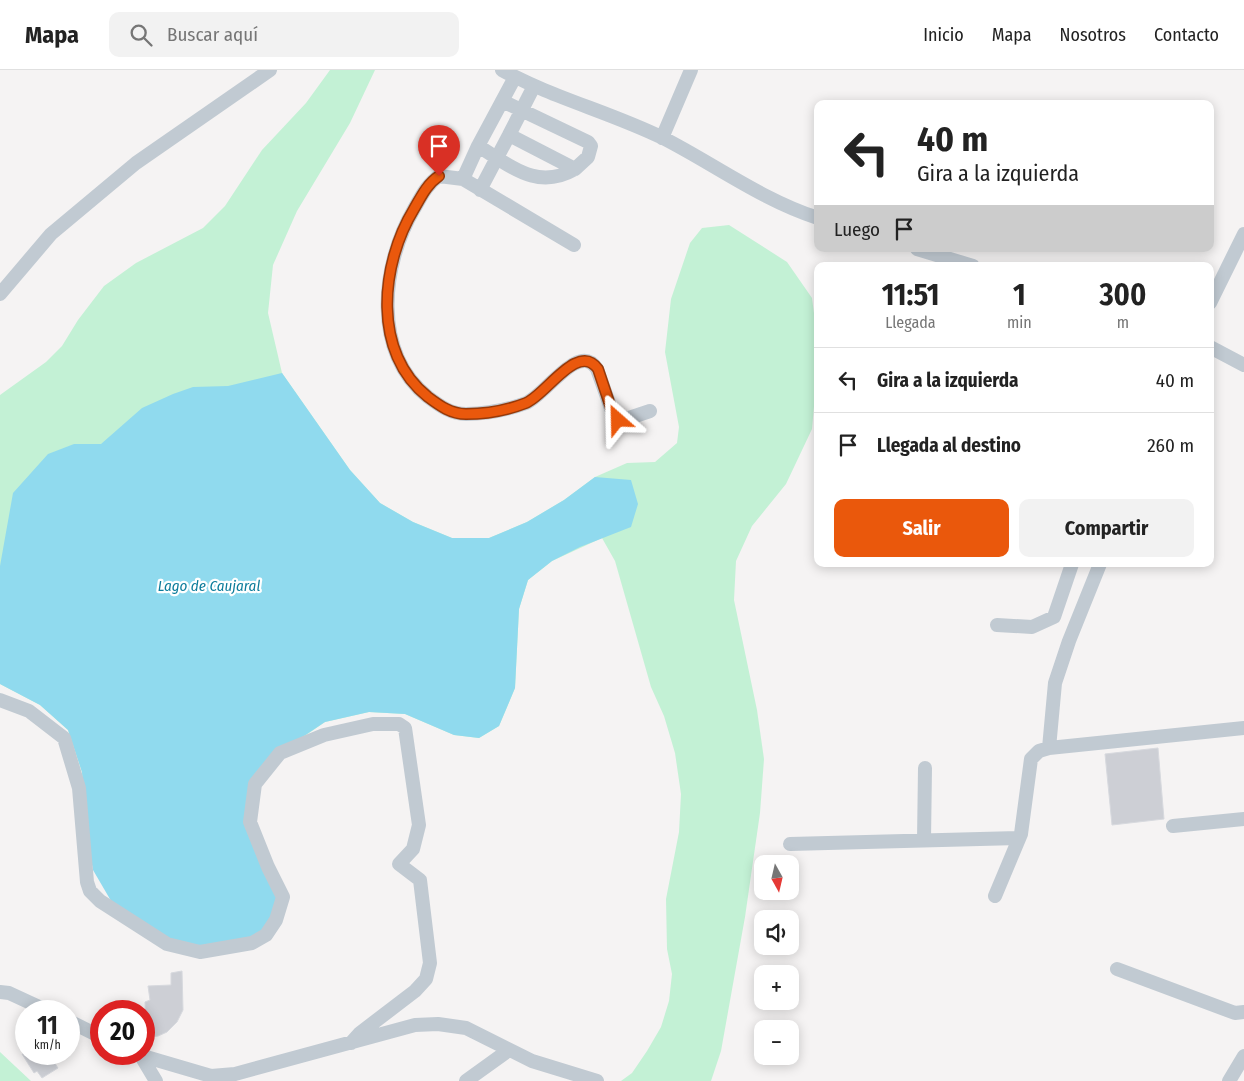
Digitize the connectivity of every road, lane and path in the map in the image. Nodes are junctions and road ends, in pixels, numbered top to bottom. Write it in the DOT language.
graph roads {
  1 [pos="270,70"];
  2 [pos="502,70"];
  3 [pos="690,70"];
  4 [pos="515,77"];
  5 [pos="534,86"];
  6 [pos="502,101"];
  7 [pos="522,112"];
  8 [pos="509,135"];
  9 [pos="662,138"];
  10 [pos="478,146"];
  11 [pos="497,158"];
  12 [pos="575,168"];
  13 [pos="463,179"];
  14 [pos="480,190"];
  15 [pos="814,216"];
  16 [pos="1244,234"];
  17 [pos="574,245"];
  18 [pos="927,252"];
  19 [pos="960,262"];
  20 [pos="0,294"];
  21 [pos="1214,295"];
  22 [pos="1214,348"];
  23 [pos="1244,364"];
  24 [pos="650,411"];
  25 [pos="1071,567"];
  26 [pos="1099,567"];
  27 [pos="997,625"];
  28 [pos="0,700"];
  29 [pos="1244,728"];
  30 [pos="1049,748"];
  31 [pos="925,768"];
  32 [pos="1244,819"];
  33 [pos="1172,826"];
  34 [pos="1019,838"];
  35 [pos="924,840"];
  36 [pos="790,844"];
  37 [pos="995,896"];
  38 [pos="1116,968"];
  39 [pos="0,992"];
  40 [pos="24,1000"];
  41 [pos="1244,1012"];
  42 [pos="351,1043"];
  43 [pos="509,1050"];
  44 [pos="1244,1056"];
  45 [pos="155,1060"];
  46 [pos="146,1065"];
  47 [pos="156,1081"];
  48 [pos="466,1081"];
  49 [pos="596,1081"];
  50 [pos="1229,1081"];
  1 -- 20 [label="street"];
  2 -- 4 [label="street"];
  3 -- 9 [label="street"];
  4 -- 5 [label="street"];
  4 -- 6 [label="street"];
  5 -- 7 [label="street"];
  5 -- 9 [label="street"];
  6 -- 7 [label="street"];
  6 -- 10 [label="street"];
  7 -- 8 [label="street"];
  7 -- 12 [label="street"];
  8 -- 11 [label="street"];
  8 -- 12 [label="street"];
  9 -- 15 [label="street"];
  10 -- 11 [label="street"];
  10 -- 13 [label="street"];
  11 -- 12 [label="street"];
  11 -- 14 [label="street"];
  13 -- 14 [label="street"];
  13 -- 24 [label="street"];
  14 -- 17 [label="street"];
  16 -- 21 [label="street"];
  18 -- 19 [label="street"];
  22 -- 23 [label="street"];
  25 -- 27 [label="street"];
  26 -- 30 [label="street"];
  28 -- 42 [label="street"];
  29 -- 30 [label="street"];
  30 -- 34 [label="street"];
  31 -- 35 [label="street"];
  32 -- 33 [label="street"];
  34 -- 35 [label="street"];
  34 -- 37 [label="street"];
  35 -- 36 [label="street"];
  38 -- 41 [label="street"];
  39 -- 40 [label="street"];
  42 -- 43 [label="street"];
  42 -- 45 [label="street"];
  43 -- 48 [label="street"];
  43 -- 49 [label="street"];
  44 -- 50 [label="street"];
  46 -- 47 [label="street"];
}
